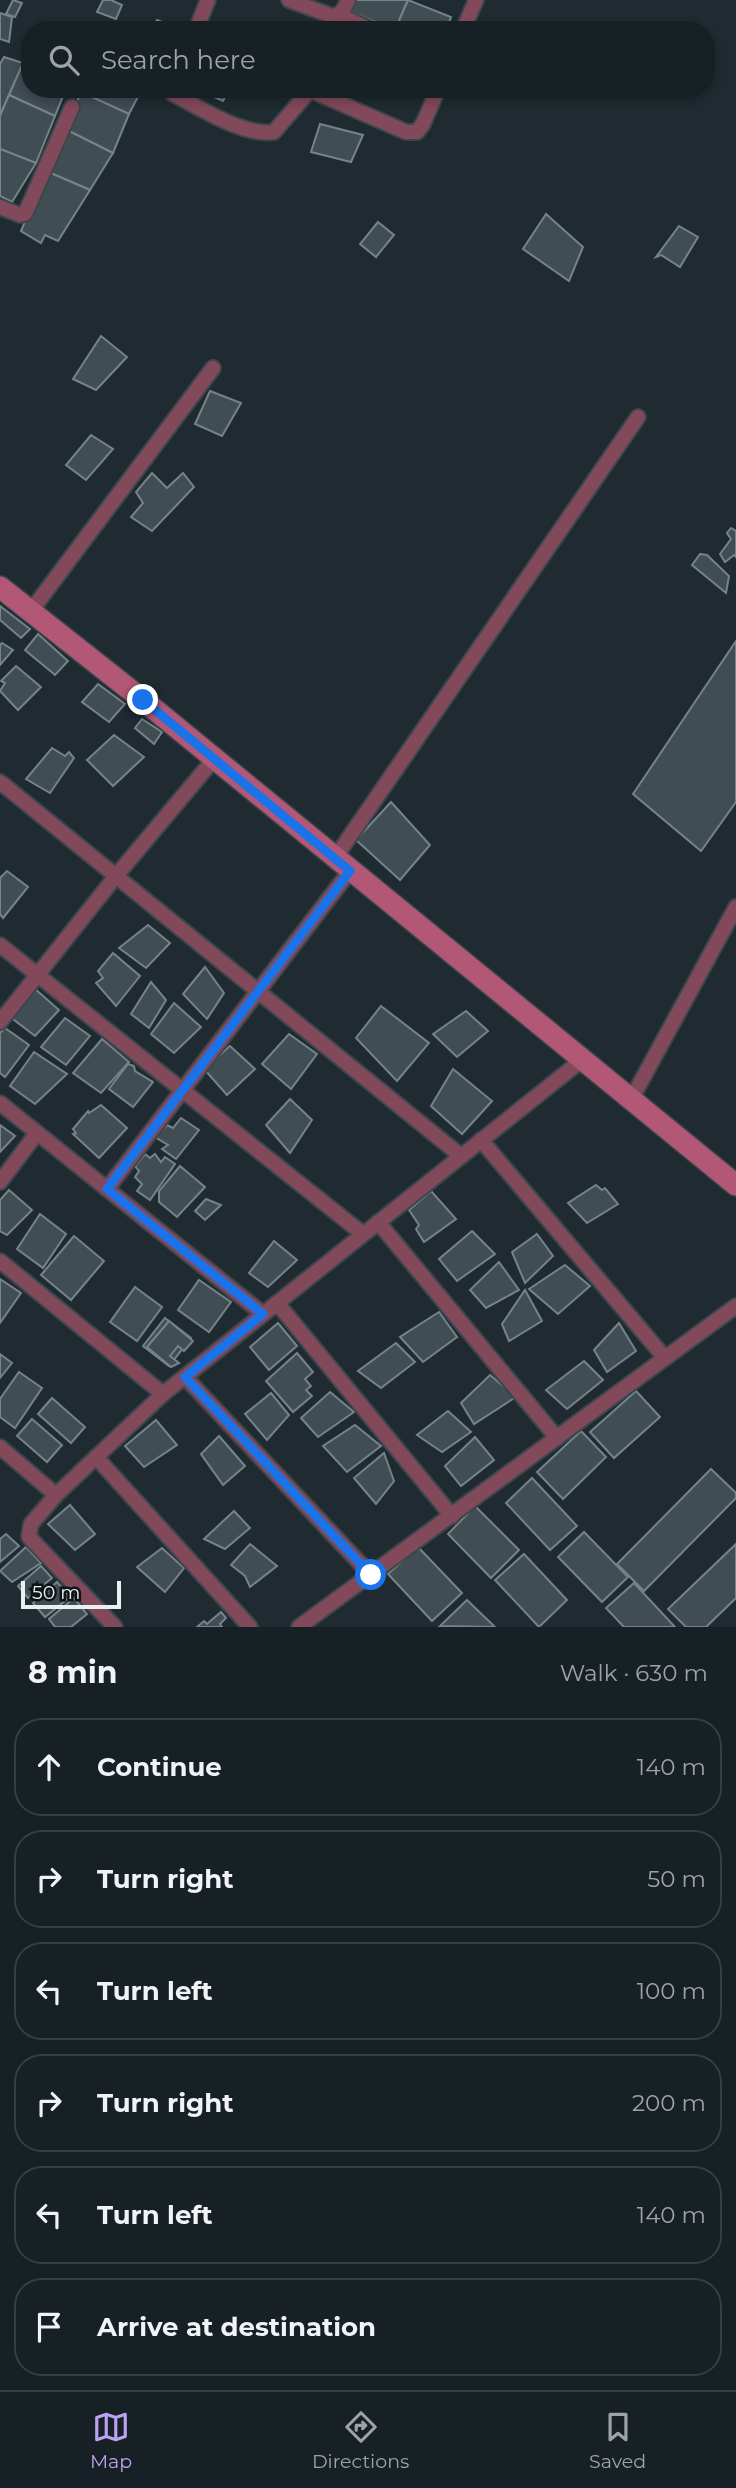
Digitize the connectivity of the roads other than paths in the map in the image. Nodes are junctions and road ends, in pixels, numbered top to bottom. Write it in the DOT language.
graph roads {
  1 [pos="208,0"];
  2 [pos="289,0"];
  3 [pos="348,0"];
  4 [pos="476,0"];
  5 [pos="339,15"];
  6 [pos="200,21"];
  7 [pos="352,21"];
  8 [pos="467,21"];
  9 [pos="181,98"];
  10 [pos="302,98"];
  11 [pos="327,98"];
  12 [pos="434,98"];
  13 [pos="72,107"];
  14 [pos="0,207"];
  15 [pos="213,368"];
  16 [pos="638,417"];
  17 [pos="0,587"];
  18 [pos="31,611"];
  19 [pos="214,759"];
  20 [pos="0,782"];
  21 [pos="343,864"];
  22 [pos="116,876"];
  23 [pos="736,906"];
  24 [pos="0,945"];
  25 [pos="38,975"];
  26 [pos="258,991"];
  27 [pos="0,1022"];
  28 [pos="582,1059"];
  29 [pos="181,1089"];
  30 [pos="632,1098"];
  31 [pos="0,1103"];
  32 [pos="37,1133"];
  33 [pos="481,1140"];
  34 [pos="461,1156"];
  35 [pos="0,1182"];
  36 [pos="736,1185"];
  37 [pos="107,1189"];
  38 [pos="378,1222"];
  39 [pos="363,1234"];
  40 [pos="0,1261"];
  41 [pos="278,1303"];
  42 [pos="736,1306"];
  43 [pos="263,1314"];
  44 [pos="665,1358"];
  45 [pos="185,1377"];
  46 [pos="163,1394"];
  47 [pos="556,1438"];
  48 [pos="0,1447"];
  49 [pos="96,1457"];
  50 [pos="56,1495"];
  51 [pos="452,1516"];
  52 [pos="371,1575"];
  53 [pos="115,1627"];
  54 [pos="250,1627"];
  55 [pos="299,1627"];
  1 -- 6 [label="street"];
  2 -- 5 [label="street"];
  3 -- 5 [label="street"];
  4 -- 8 [label="street"];
  5 -- 7 [label="street"];
  9 -- 10 [label="street"];
  11 -- 12 [label="street"];
  13 -- 14 [label="street"];
  15 -- 18 [label="street"];
  16 -- 21 [label="street"];
  17 -- 18 [label="main road"];
  18 -- 19 [label="main road"];
  19 -- 21 [label="main road"];
  19 -- 22 [label="street"];
  20 -- 22 [label="street"];
  21 -- 26 [label="street"];
  21 -- 28 [label="main road"];
  22 -- 25 [label="street"];
  22 -- 26 [label="street"];
  23 -- 30 [label="street"];
  24 -- 25 [label="street"];
  25 -- 27 [label="street"];
  25 -- 29 [label="street"];
  26 -- 29 [label="street"];
  26 -- 34 [label="street"];
  28 -- 30 [label="main road"];
  28 -- 33 [label="street"];
  29 -- 37 [label="street"];
  29 -- 39 [label="street"];
  30 -- 36 [label="main road"];
  31 -- 32 [label="street"];
  32 -- 35 [label="street"];
  32 -- 37 [label="street"];
  33 -- 34 [label="street"];
  33 -- 44 [label="street"];
  34 -- 38 [label="street"];
  37 -- 43 [label="street"];
  38 -- 39 [label="street"];
  38 -- 47 [label="street"];
  39 -- 41 [label="street"];
  40 -- 46 [label="street"];
  41 -- 43 [label="street"];
  41 -- 51 [label="street"];
  42 -- 44 [label="street"];
  43 -- 45 [label="street"];
  44 -- 47 [label="street"];
  45 -- 46 [label="street"];
  45 -- 52 [label="street"];
  46 -- 49 [label="street"];
  47 -- 51 [label="street"];
  48 -- 50 [label="street"];
  49 -- 50 [label="street"];
  49 -- 54 [label="street"];
  50 -- 53 [label="street"];
  51 -- 52 [label="street"];
  52 -- 55 [label="street"];
}
